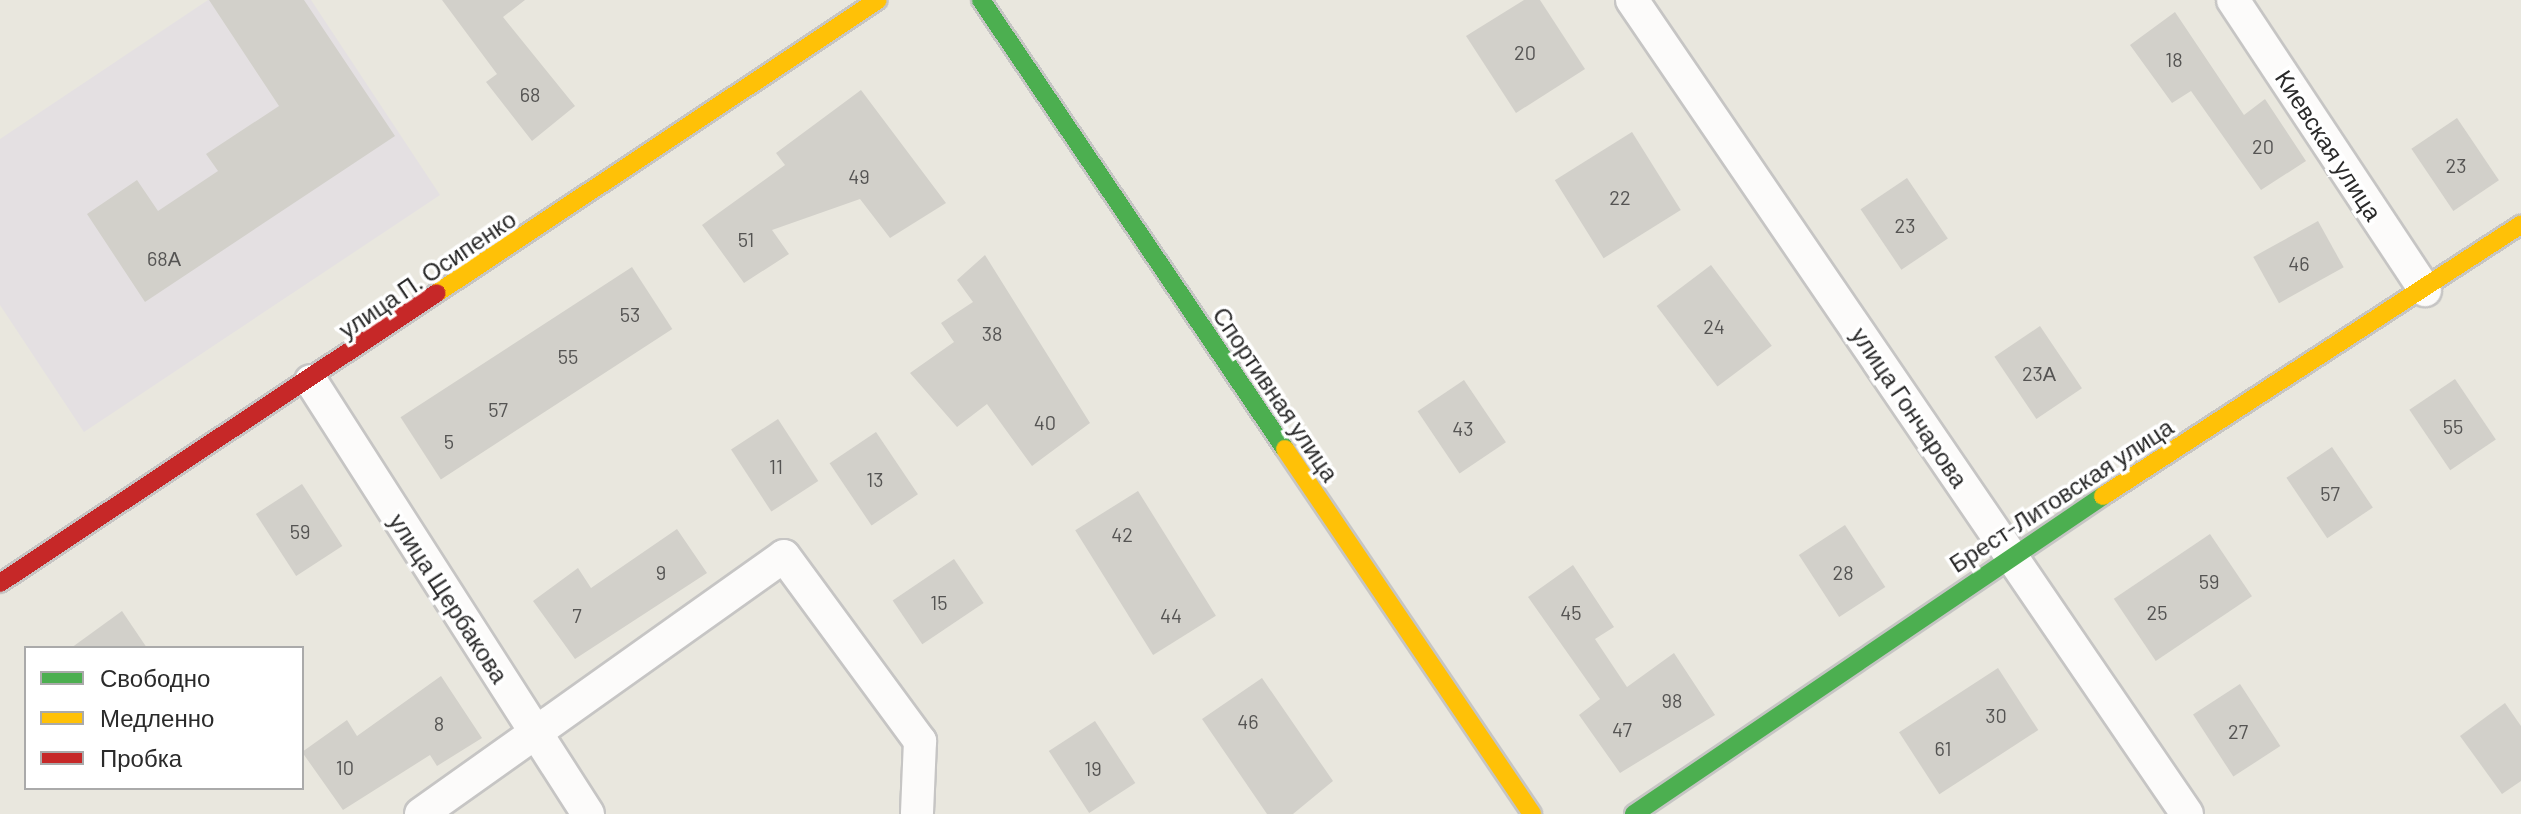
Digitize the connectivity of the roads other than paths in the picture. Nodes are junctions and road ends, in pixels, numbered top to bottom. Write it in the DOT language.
graph roads {
  1 [pos="878,0"];
  2 [pos="981,0"];
  3 [pos="1632,0"];
  4 [pos="2233,0"];
  5 [pos="2521,225"];
  6 [pos="2425,290"];
  7 [pos="311,381"];
  8 [pos="2011,555"];
  9 [pos="0,583"];
  10 [pos="536,736"];
  11 [pos="421,814"];
  12 [pos="588,814"];
  13 [pos="917,814"];
  14 [pos="1532,814"];
  15 [pos="1634,814"];
  16 [pos="2187,814"];
  1 -- 7 [label="street, улица П. Осипенко"];
  2 -- 14 [label="street, Спортивная улица"];
  3 -- 8 [label="street, улица Гончарова"];
  4 -- 6 [label="street, Киевская улица"];
  5 -- 6 [label="street, Брест-Литовская улица"];
  6 -- 8 [label="street, Брест-Литовская улица"];
  7 -- 9 [label="street, улица П. Осипенко"];
  7 -- 10 [label="street, улица Щербакова"];
  8 -- 15 [label="street, Брест-Литовская улица"];
  8 -- 16 [label="street, улица Гончарова"];
  10 -- 11 [label="street"];
  10 -- 12 [label="street, улица Щербакова"];
  10 -- 13 [label="street"];
}
